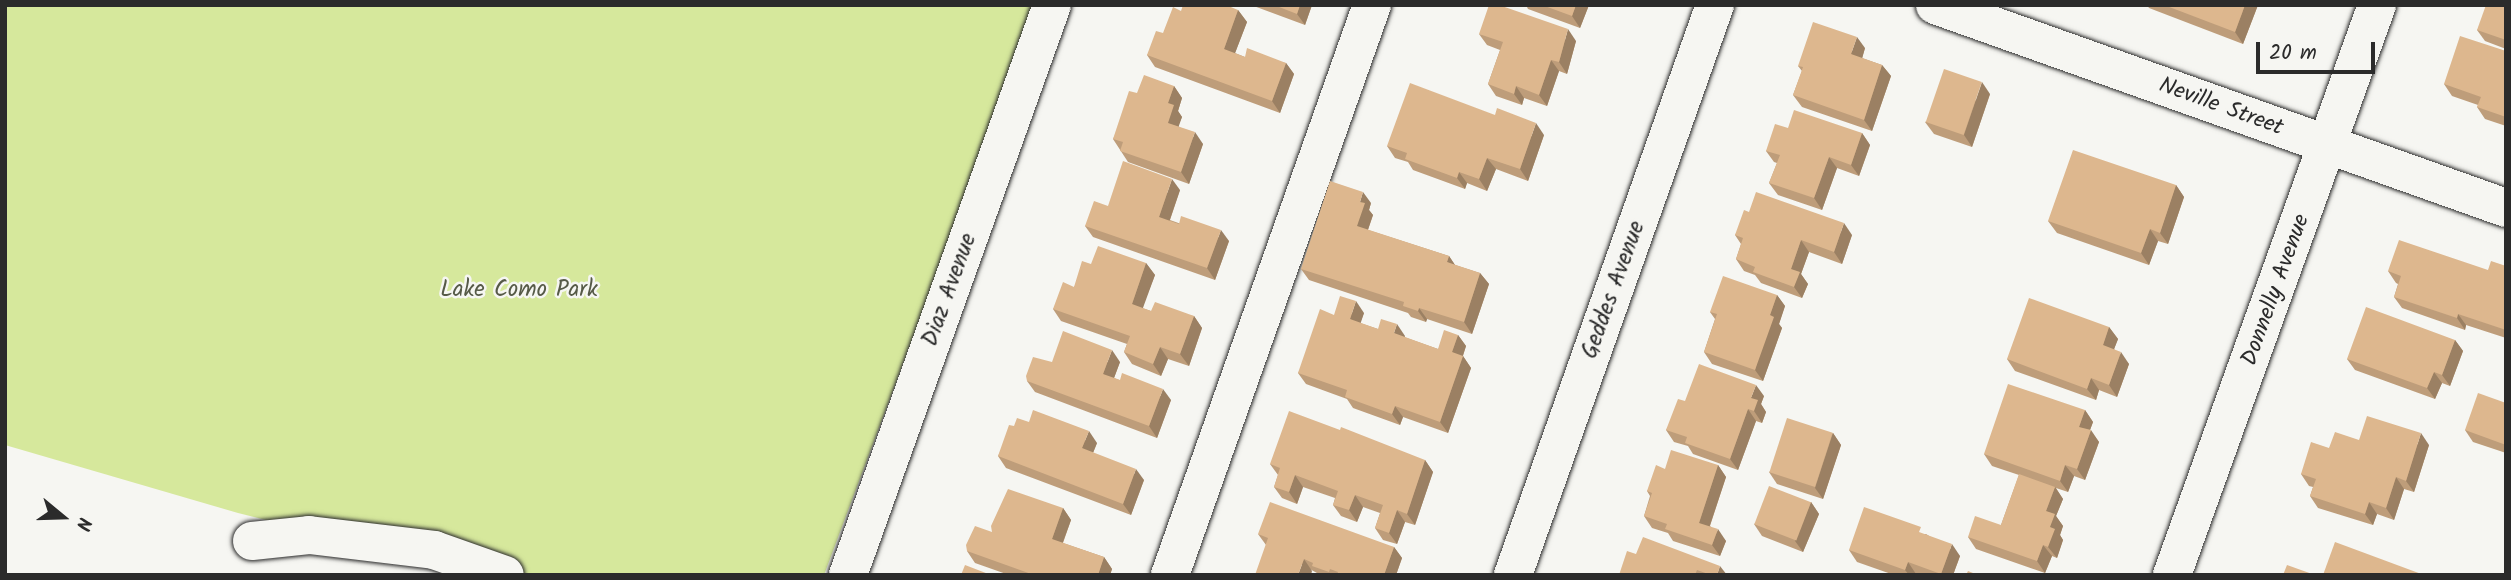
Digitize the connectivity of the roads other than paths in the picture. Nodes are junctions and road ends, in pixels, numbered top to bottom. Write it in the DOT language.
graph roads {
  1 [pos="1052,5"];
  2 [pos="1372,5"];
  3 [pos="1715,5"];
  4 [pos="1935,5"];
  5 [pos="2378,5"];
  6 [pos="2328,145"];
  7 [pos="2506,208"];
  8 [pos="252,541"];
  9 [pos="505,575"];
  10 [pos="848,575"];
  11 [pos="1170,575"];
  12 [pos="1513,575"];
  13 [pos="2172,575"];
  1 -- 10 [label="street, Diaz Avenue"];
  2 -- 11 [label="street"];
  3 -- 12 [label="street, Geddes Avenue"];
  4 -- 6 [label="street, Neville Street"];
  5 -- 6 [label="street, Donnelly Avenue"];
  6 -- 7 [label="street, Neville Street"];
  6 -- 13 [label="street, Donnelly Avenue"];
  8 -- 9 [label="street"];
}
